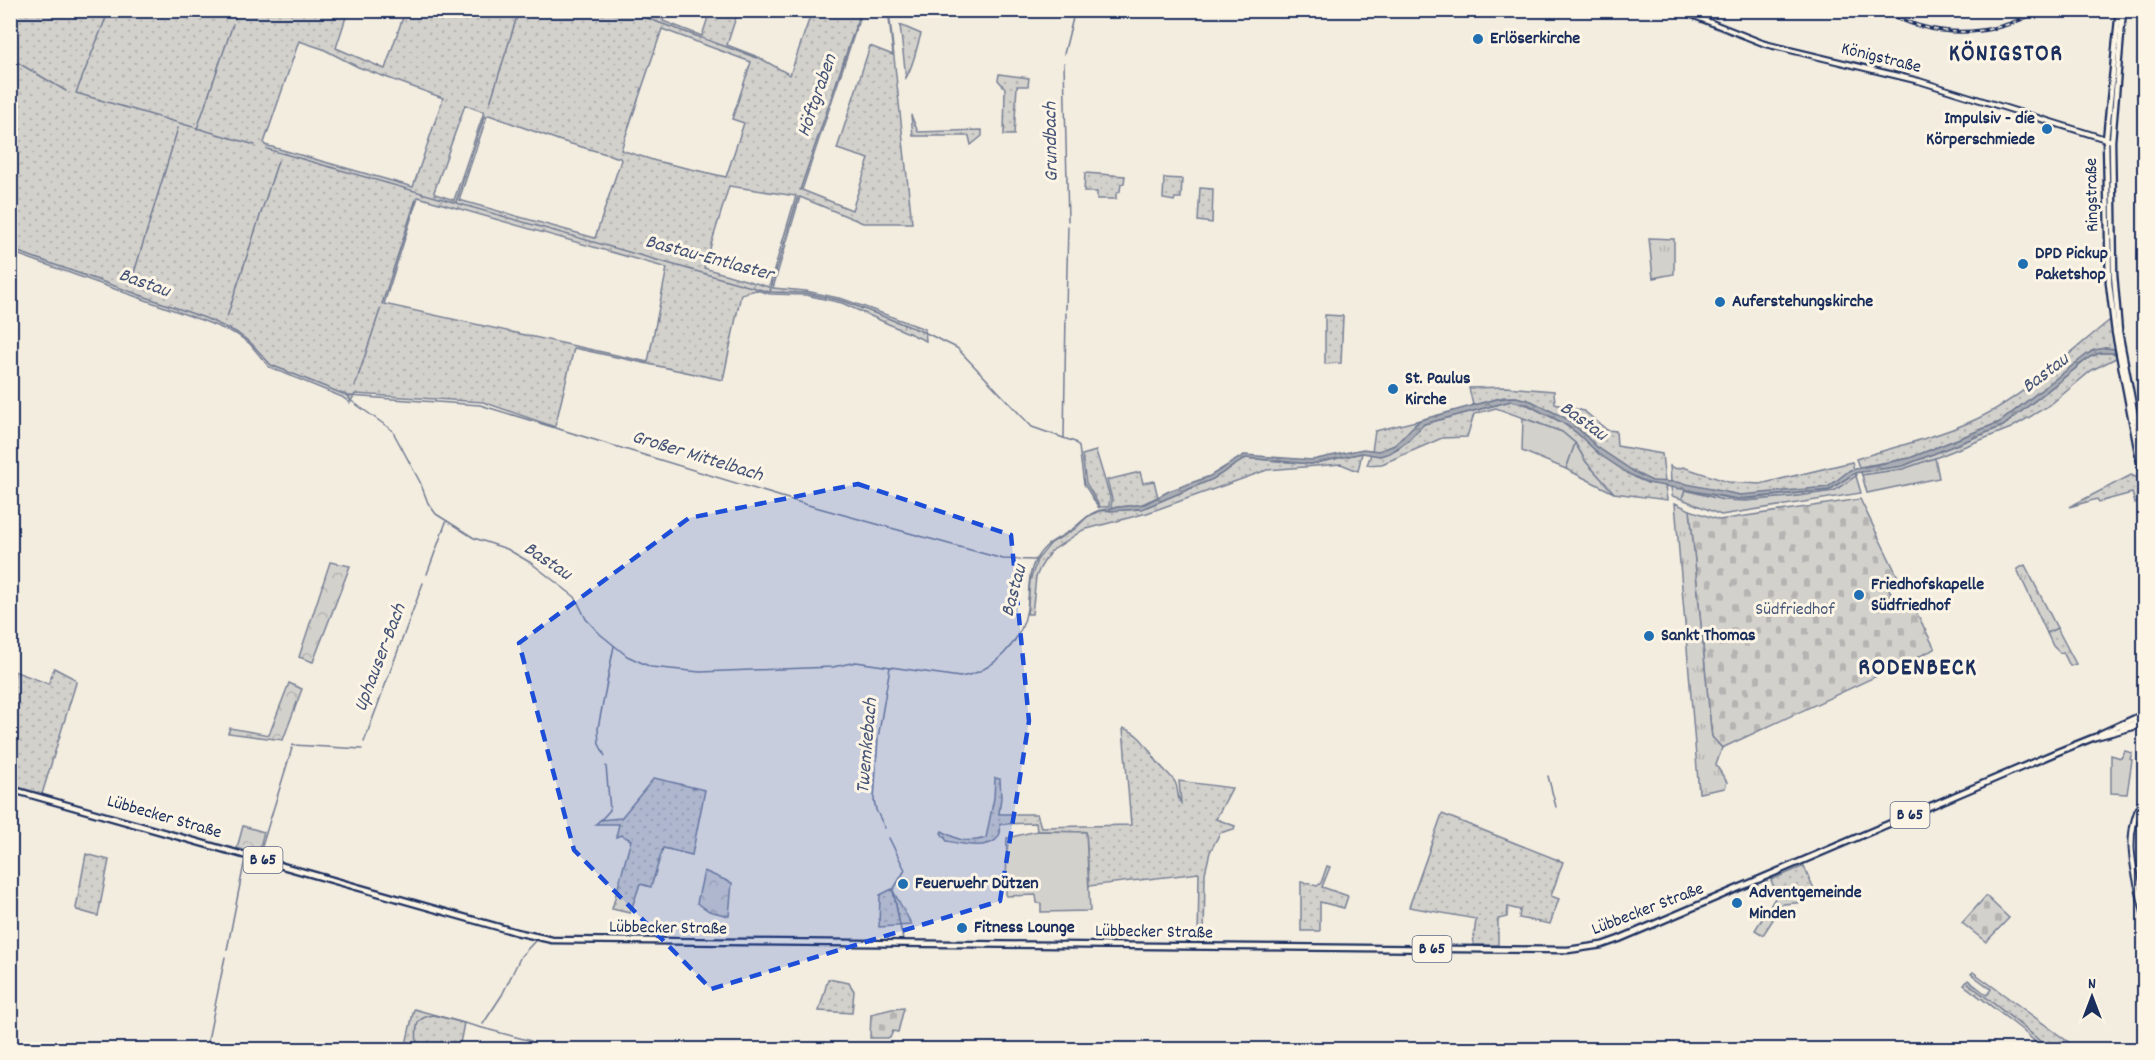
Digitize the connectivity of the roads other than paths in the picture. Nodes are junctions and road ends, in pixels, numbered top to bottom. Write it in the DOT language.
graph roads {
  1 [pos="1679,10"];
  2 [pos="2121,10"];
  3 [pos="2109,140"];
  4 [pos="2121,356"];
  5 [pos="2145,454"];
  6 [pos="2145,484"];
  7 [pos="2145,714"];
  8 [pos="2145,718"];
  9 [pos="2145,724"];
  10 [pos="2113,732"];
  11 [pos="2095,737"];
  12 [pos="10,789"];
  13 [pos="2145,797"];
  14 [pos="2145,914"];
  1 -- 3 [label="main road, Königstraße"];
  2 -- 3 [label="main road, Ringstraße"];
  3 -- 4 [label="main road, Ringstraße"];
  4 -- 5 [label="main road, Ringstraße"];
  4 -- 6 [label="main road, Ringstraße"];
  7 -- 11 [label="main road, Lübbecker Straße / B 65"];
  8 -- 10 [label="main road"];
  9 -- 10 [label="main road, B 65"];
  10 -- 11 [label="main road, Lübbecker Straße / B 65"];
  11 -- 12 [label="main road, Lübbecker Straße / B 65"];
  13 -- 14 [label="main road"];
}
